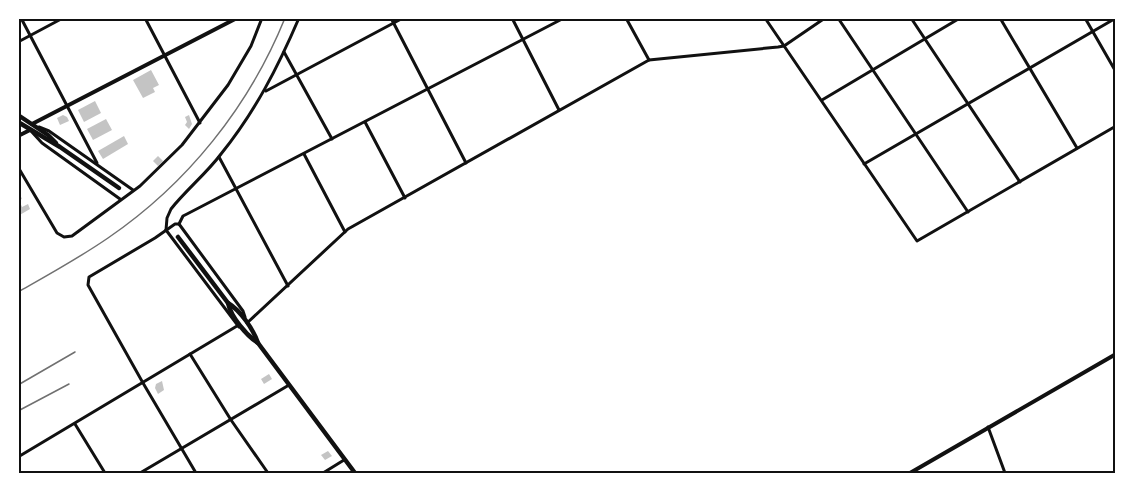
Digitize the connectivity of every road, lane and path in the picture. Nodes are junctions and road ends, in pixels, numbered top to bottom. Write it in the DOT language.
graph roads {
  1 [pos="21,18"];
  2 [pos="63,18"];
  3 [pos="145,18"];
  4 [pos="237,18"];
  5 [pos="262,18"];
  6 [pos="299,18"];
  7 [pos="391,18"];
  8 [pos="403,18"];
  9 [pos="512,18"];
  10 [pos="564,18"];
  11 [pos="626,18"];
  12 [pos="765,18"];
  13 [pos="825,18"];
  14 [pos="838,18"];
  15 [pos="911,18"];
  16 [pos="960,18"];
  17 [pos="1000,18"];
  18 [pos="1085,18"];
  19 [pos="1116,18"];
  20 [pos="394,23"];
  21 [pos="1093,32"];
  22 [pos="30,36"];
  23 [pos="925,38"];
  24 [pos="522,39"];
  25 [pos="18,42"];
  26 [pos="784,46"];
  27 [pos="284,52"];
  28 [pos="165,55"];
  29 [pos="649,60"];
  30 [pos="1029,68"];
  31 [pos="872,69"];
  32 [pos="1116,72"];
  33 [pos="297,74"];
  34 [pos="428,89"];
  35 [pos="265,92"];
  36 [pos="822,100"];
  37 [pos="968,104"];
  38 [pos="67,106"];
  39 [pos="559,110"];
  40 [pos="18,115"];
  41 [pos="18,122"];
  42 [pos="365,122"];
  43 [pos="200,123"];
  44 [pos="1116,126"];
  45 [pos="31,127"];
  46 [pos="917,134"];
  47 [pos="18,136"];
  48 [pos="332,139"];
  49 [pos="1077,149"];
  50 [pos="304,154"];
  51 [pos="219,157"];
  52 [pos="97,163"];
  53 [pos="466,163"];
  54 [pos="864,164"];
  55 [pos="18,167"];
  56 [pos="1020,182"];
  57 [pos="119,188"];
  58 [pos="235,189"];
  59 [pos="133,190"];
  60 [pos="405,198"];
  61 [pos="120,199"];
  62 [pos="968,212"];
  63 [pos="179,224"];
  64 [pos="166,230"];
  65 [pos="345,232"];
  66 [pos="178,237"];
  67 [pos="288,286"];
  68 [pos="242,326"];
  69 [pos="190,354"];
  70 [pos="1116,354"];
  71 [pos="142,383"];
  72 [pos="289,385"];
  73 [pos="231,420"];
  74 [pos="75,424"];
  75 [pos="987,427"];
  76 [pos="182,448"];
  77 [pos="18,457"];
  78 [pos="345,460"];
  79 [pos="105,473"];
  80 [pos="140,473"];
  81 [pos="196,473"];
  82 [pos="267,473"];
  83 [pos="323,473"];
  84 [pos="355,473"];
  85 [pos="909,473"];
  86 [pos="1005,473"];
  1 -- 22 [label="street"];
  2 -- 22 [label="street"];
  3 -- 28 [label="street"];
  4 -- 28 [label="street"];
  5 -- 43 [label="street"];
  6 -- 27 [label="street"];
  7 -- 20 [label="street"];
  8 -- 20 [label="street"];
  9 -- 24 [label="street"];
  10 -- 24 [label="street"];
  11 -- 29 [label="street"];
  12 -- 26 [label="street"];
  13 -- 26 [label="street"];
  14 -- 31 [label="street"];
  15 -- 23 [label="street"];
  16 -- 23 [label="street"];
  17 -- 30 [label="street"];
  18 -- 21 [label="street"];
  19 -- 21 [label="street"];
  20 -- 33 [label="street"];
  20 -- 34 [label="street"];
  21 -- 30 [label="street"];
  21 -- 32 [label="street"];
  22 -- 25 [label="street"];
  22 -- 38 [label="street"];
  23 -- 31 [label="street"];
  23 -- 37 [label="street"];
  24 -- 34 [label="street"];
  24 -- 39 [label="street"];
  26 -- 29 [label="street"];
  26 -- 36 [label="street"];
  27 -- 33 [label="street"];
  27 -- 35 [label="street"];
  28 -- 38 [label="street"];
  28 -- 43 [label="street"];
  29 -- 39 [label="street"];
  30 -- 37 [label="street"];
  30 -- 49 [label="street"];
  31 -- 36 [label="street"];
  31 -- 46 [label="street"];
  33 -- 35 [label="street"];
  33 -- 48 [label="street"];
  34 -- 42 [label="street"];
  34 -- 53 [label="street"];
  35 -- 51 [label="street"];
  36 -- 54 [label="street"];
  37 -- 46 [label="street"];
  37 -- 56 [label="street"];
  38 -- 45 [label="street"];
  38 -- 52 [label="street"];
  39 -- 53 [label="street"];
  40 -- 45 [label="main road"];
  41 -- 45 [label="main road"];
  42 -- 48 [label="street"];
  42 -- 60 [label="street"];
  43 -- 59 [label="street"];
  44 -- 49 [label="street"];
  45 -- 47 [label="street"];
  45 -- 52 [label="street"];
  45 -- 57 [label="main road"];
  45 -- 61 [label="street"];
  46 -- 54 [label="street"];
  46 -- 62 [label="street"];
  48 -- 50 [label="street"];
  49 -- 56 [label="street"];
  50 -- 58 [label="street"];
  50 -- 65 [label="street"];
  51 -- 58 [label="street"];
  51 -- 64 [label="street"];
  52 -- 59 [label="street"];
  53 -- 60 [label="street"];
  54 -- 62 [label="street"];
  55 -- 61 [label="street"];
  56 -- 62 [label="street"];
  58 -- 63 [label="street"];
  58 -- 67 [label="street"];
  59 -- 61 [label="street"];
  60 -- 65 [label="street"];
  63 -- 64 [label="street"];
  63 -- 68 [label="street"];
  64 -- 68 [label="street"];
  64 -- 71 [label="street"];
  65 -- 67 [label="street"];
  66 -- 68 [label="main road"];
  67 -- 68 [label="street"];
  68 -- 69 [label="street"];
  68 -- 72 [label="main road"];
  69 -- 71 [label="street"];
  69 -- 73 [label="street"];
  70 -- 75 [label="street"];
  71 -- 74 [label="street"];
  71 -- 76 [label="street"];
  72 -- 73 [label="street"];
  72 -- 78 [label="main road"];
  73 -- 76 [label="street"];
  73 -- 82 [label="street"];
  74 -- 77 [label="street"];
  74 -- 79 [label="street"];
  75 -- 85 [label="street"];
  75 -- 86 [label="street"];
  76 -- 80 [label="street"];
  76 -- 81 [label="street"];
  78 -- 83 [label="street"];
  78 -- 84 [label="main road"];
}
